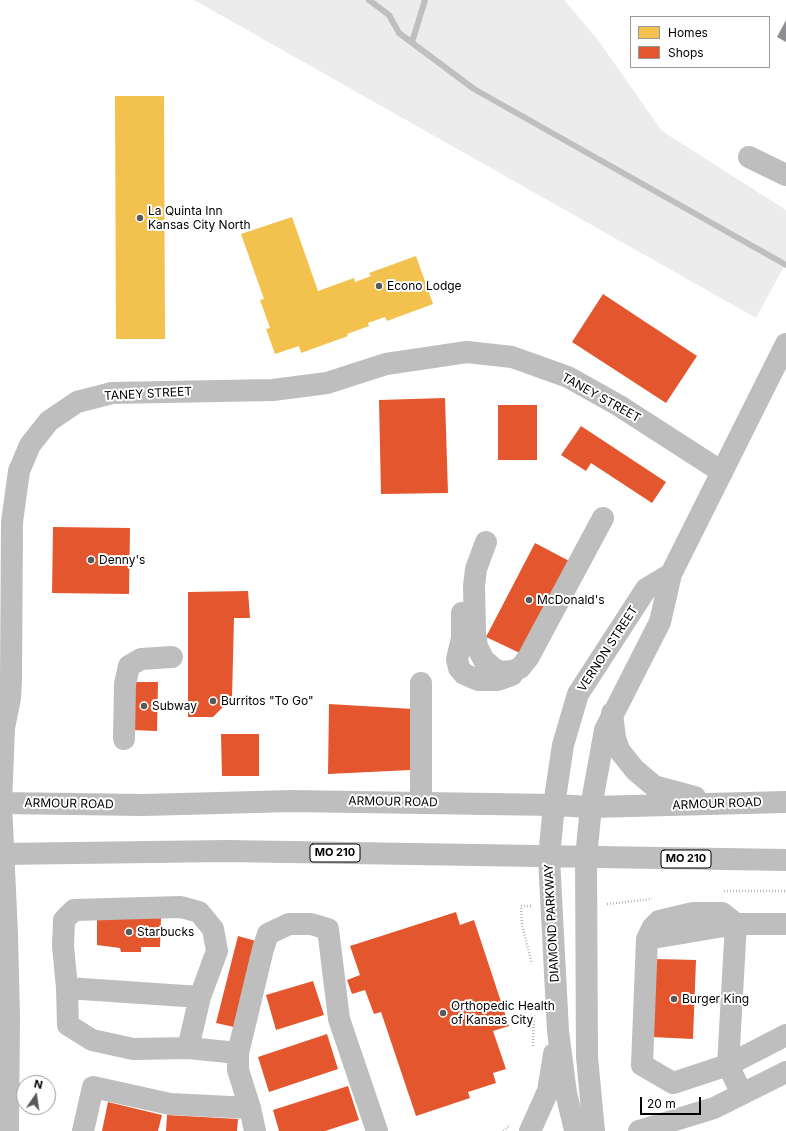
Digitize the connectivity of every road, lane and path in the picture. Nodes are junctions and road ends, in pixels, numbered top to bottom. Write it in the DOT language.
graph roads {
  1 [pos="749,157"];
  2 [pos="786,174"];
  3 [pos="786,344"];
  4 [pos="722,472"];
  5 [pos="7,499"];
  6 [pos="603,518"];
  7 [pos="486,542"];
  8 [pos="671,574"];
  9 [pos="172,656"];
  10 [pos="421,683"];
  11 [pos="612,714"];
  12 [pos="124,739"];
  13 [pos="786,802"];
  14 [pos="0,803"];
  15 [pos="420,803"];
  16 [pos="726,803"];
  17 [pos="554,805"];
  18 [pos="591,807"];
  19 [pos="1,856"];
  20 [pos="549,857"];
  21 [pos="586,857"];
  22 [pos="786,860"];
  23 [pos="521,906"];
  24 [pos="736,924"];
  25 [pos="786,924"];
  26 [pos="533,968"];
  27 [pos="67,988"];
  28 [pos="200,997"];
  29 [pos="534,1009"];
  30 [pos="558,1031"];
  31 [pos="786,1035"];
  32 [pos="533,1047"];
  33 [pos="188,1048"];
  34 [pos="238,1053"];
  35 [pos="728,1066"];
  36 [pos="786,1072"];
  37 [pos="742,1094"];
  38 [pos="250,1108"];
  39 [pos="523,1126"];
  40 [pos="370,1129"];
  41 [pos="8,1131"];
  42 [pos="83,1131"];
  43 [pos="255,1131"];
  44 [pos="503,1131"];
  45 [pos="577,1131"];
  46 [pos="594,1131"];
  47 [pos="639,1131"];
  1 -- 2 [label="main road"];
  3 -- 4 [label="main road"];
  4 -- 5 [label="main road, TANEY STREET"];
  4 -- 8 [label="main road"];
  5 -- 14 [label="main road, TANEY STREET"];
  6 -- 7 [label="main road"];
  8 -- 11 [label="main road"];
  8 -- 17 [label="main road, VERNON STREET"];
  9 -- 12 [label="main road"];
  10 -- 15 [label="main road"];
  11 -- 16 [label="main road"];
  11 -- 18 [label="main road"];
  13 -- 16 [label="main road, ARMOUR ROAD"];
  14 -- 15 [label="main road, ARMOUR ROAD"];
  14 -- 19 [label="main road, TANEY STREET"];
  15 -- 17 [label="main road, ARMOUR ROAD"];
  16 -- 18 [label="main road, ARMOUR ROAD"];
  17 -- 18 [label="main road, ARMOUR ROAD"];
  17 -- 20 [label="main road, VERNON STREET"];
  18 -- 21 [label="main road"];
  19 -- 20 [label="main road, MO 210"];
  19 -- 41 [label="main road, TANEY STREET"];
  20 -- 21 [label="main road, MO 210"];
  20 -- 30 [label="main road, DIAMOND PARKWAY"];
  21 -- 22 [label="main road, MO 210"];
  21 -- 46 [label="main road"];
  23 -- 26 [label="path"];
  24 -- 25 [label="main road"];
  24 -- 35 [label="main road"];
  24 -- 35 [label="main road"];
  27 -- 28 [label="main road"];
  27 -- 28 [label="main road"];
  27 -- 33 [label="main road"];
  28 -- 33 [label="main road"];
  29 -- 32 [label="path"];
  30 -- 39 [label="main road"];
  30 -- 45 [label="main road, DIAMOND PARKWAY"];
  31 -- 35 [label="main road"];
  33 -- 34 [label="main road"];
  34 -- 38 [label="main road"];
  34 -- 40 [label="main road"];
  35 -- 37 [label="main road"];
  36 -- 37 [label="main road"];
  37 -- 47 [label="main road"];
  38 -- 42 [label="main road"];
  38 -- 43 [label="main road"];
  39 -- 44 [label="path"];
}
